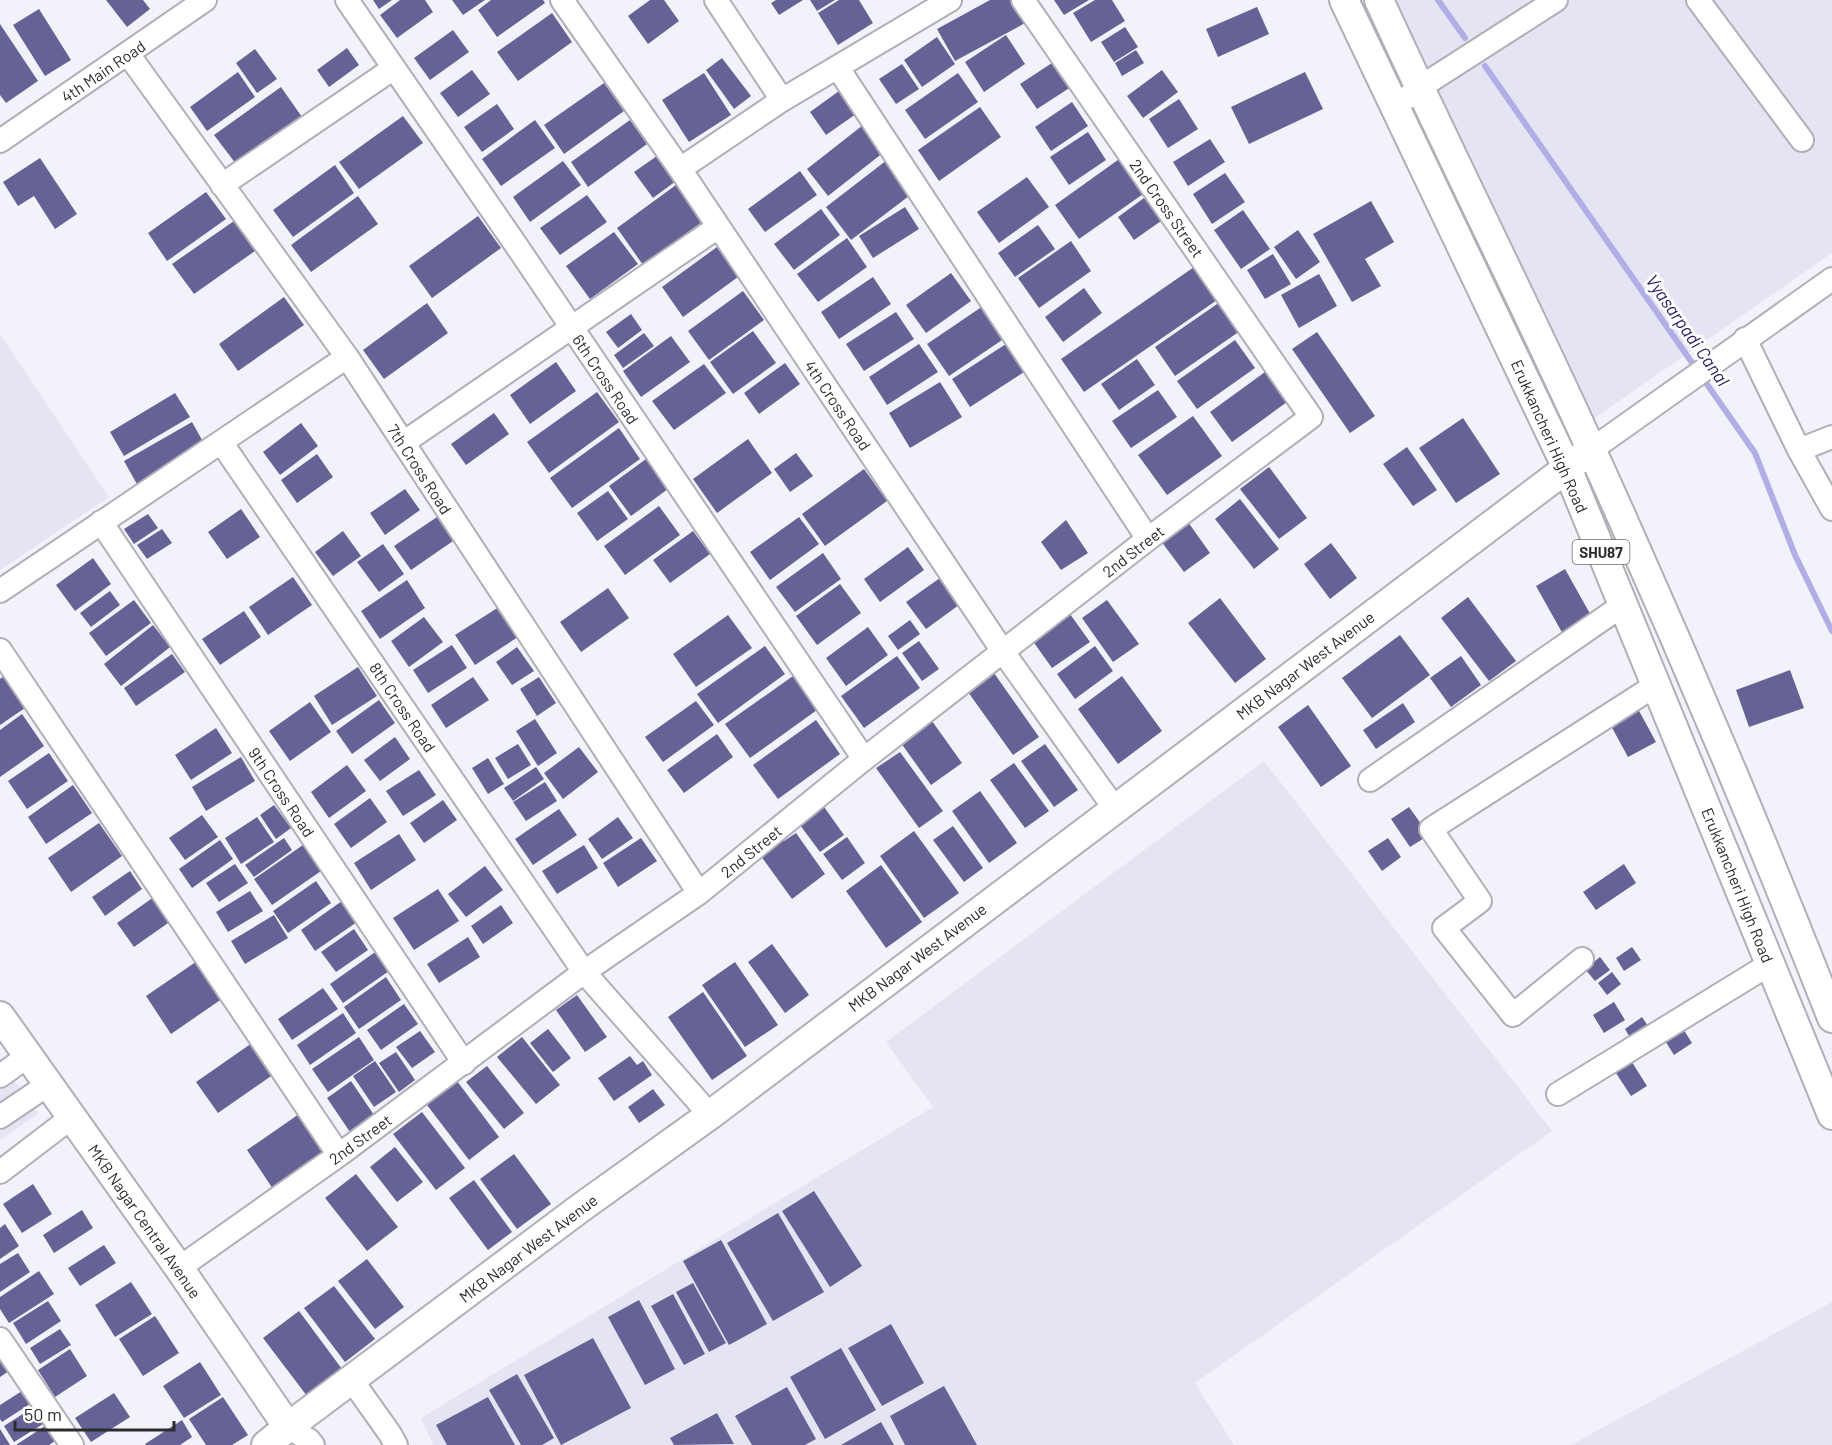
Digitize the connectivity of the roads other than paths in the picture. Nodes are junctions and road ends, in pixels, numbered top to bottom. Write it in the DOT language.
graph roads {
  1 [pos="206,0"];
  2 [pos="347,0"];
  3 [pos="562,0"];
  4 [pos="716,0"];
  5 [pos="950,0"];
  6 [pos="1023,0"];
  7 [pos="1344,0"];
  8 [pos="1379,0"];
  9 [pos="1556,0"];
  10 [pos="1698,0"];
  11 [pos="128,54"];
  12 [pos="394,68"];
  13 [pos="838,68"];
  14 [pos="1419,88"];
  15 [pos="782,100"];
  16 [pos="1395,107"];
  17 [pos="0,141"];
  18 [pos="1802,141"];
  19 [pos="680,168"];
  20 [pos="222,185"];
  21 [pos="718,227"];
  22 [pos="1832,279"];
  23 [pos="572,328"];
  24 [pos="1745,339"];
  25 [pos="347,357"];
  26 [pos="1311,417"];
  27 [pos="1832,437"];
  28 [pos="222,442"];
  29 [pos="403,443"];
  30 [pos="1592,450"];
  31 [pos="1799,450"];
  32 [pos="1567,468"];
  33 [pos="1832,509"];
  34 [pos="101,522"];
  35 [pos="1148,539"];
  36 [pos="0,591"];
  37 [pos="1623,605"];
  38 [pos="0,650"];
  39 [pos="1004,652"];
  40 [pos="1656,685"];
  41 [pos="864,759"];
  42 [pos="1370,780"];
  43 [pos="1115,809"];
  44 [pos="699,893"];
  45 [pos="1582,958"];
  46 [pos="1770,964"];
  47 [pos="584,972"];
  48 [pos="0,1016"];
  49 [pos="1832,1018"];
  50 [pos="28,1056"];
  51 [pos="464,1063"];
  52 [pos="0,1076"];
  53 [pos="49,1084"];
  54 [pos="1558,1094"];
  55 [pos="710,1115"];
  56 [pos="1832,1115"];
  57 [pos="0,1117"];
  58 [pos="72,1117"];
  59 [pos="339,1155"];
  60 [pos="0,1172"];
  61 [pos="179,1268"];
  62 [pos="0,1339"];
  63 [pos="351,1379"];
  64 [pos="288,1426"];
  65 [pos="72,1445"];
  66 [pos="266,1445"];
  67 [pos="312,1445"];
  68 [pos="396,1445"];
  1 -- 11 [label="street, 4th Main Road"];
  2 -- 12 [label="street, 6th Cross Road"];
  3 -- 19 [label="street, 4th Cross Road"];
  4 -- 15 [label="street"];
  5 -- 13 [label="street"];
  6 -- 26 [label="street, 2nd Cross Street"];
  7 -- 16 [label="main road, Erukkancheri High Road / SHU87"];
  8 -- 14 [label="main road, SHU87"];
  9 -- 14 [label="street"];
  10 -- 18 [label="street"];
  11 -- 17 [label="street, 4th Main Road"];
  11 -- 20 [label="street, 7th Cross Road"];
  12 -- 20 [label="street"];
  12 -- 23 [label="street, 6th Cross Road"];
  13 -- 15 [label="street"];
  13 -- 35 [label="street"];
  14 -- 16 [label="street"];
  14 -- 30 [label="main road, SHU87"];
  15 -- 19 [label="street"];
  16 -- 32 [label="main road, Erukkancheri High Road / SHU87"];
  19 -- 21 [label="street, 4th Cross Road"];
  20 -- 25 [label="street, 7th Cross Road"];
  21 -- 23 [label="street"];
  21 -- 39 [label="street, 4th Cross Road"];
  22 -- 24 [label="street"];
  23 -- 29 [label="street"];
  23 -- 41 [label="street, 6th Cross Road"];
  24 -- 30 [label="street"];
  24 -- 31 [label="street"];
  25 -- 28 [label="street"];
  25 -- 29 [label="street, 7th Cross Road"];
  26 -- 35 [label="street, 2nd Street"];
  27 -- 31 [label="street"];
  28 -- 34 [label="street"];
  28 -- 47 [label="street, 8th Cross Road"];
  29 -- 44 [label="street, 7th Cross Road"];
  30 -- 32 [label="main road, MKB Nagar West Avenue"];
  30 -- 49 [label="main road, SHU87"];
  31 -- 33 [label="street"];
  32 -- 37 [label="main road, Erukkancheri High Road / SHU87"];
  32 -- 43 [label="main road, MKB Nagar West Avenue"];
  34 -- 36 [label="street"];
  34 -- 51 [label="street, 9th Cross Road"];
  35 -- 39 [label="street, 2nd Street"];
  37 -- 40 [label="main road, Erukkancheri High Road / SHU87"];
  37 -- 42 [label="street"];
  38 -- 59 [label="street"];
  39 -- 41 [label="street, 2nd Street"];
  39 -- 43 [label="street, 4th Cross Road"];
  40 -- 45 [label="street"];
  40 -- 46 [label="main road, Erukkancheri High Road / SHU87"];
  41 -- 44 [label="street, 2nd Street"];
  43 -- 55 [label="main road, MKB Nagar West Avenue"];
  44 -- 47 [label="street, 2nd Street"];
  46 -- 54 [label="street"];
  46 -- 56 [label="main road, Erukkancheri High Road / SHU87"];
  47 -- 51 [label="street, 2nd Street"];
  47 -- 55 [label="street, 8th Cross Road"];
  48 -- 50 [label="main road, MKB Nagar Central Avenue"];
  50 -- 52 [label="street"];
  50 -- 53 [label="main road, MKB Nagar Central Avenue"];
  51 -- 59 [label="street, 2nd Street"];
  53 -- 57 [label="street"];
  53 -- 58 [label="main road, MKB Nagar Central Avenue"];
  55 -- 63 [label="main road, MKB Nagar West Avenue"];
  58 -- 60 [label="street"];
  58 -- 61 [label="main road, MKB Nagar Central Avenue"];
  59 -- 61 [label="street, 2nd Street"];
  61 -- 64 [label="main road, MKB Nagar Central Avenue"];
  62 -- 65 [label="street"];
  63 -- 64 [label="main road, MKB Nagar West Avenue"];
  63 -- 68 [label="street"];
  64 -- 66 [label="main road, MKB Nagar West Avenue"];
  64 -- 67 [label="street"];
}
